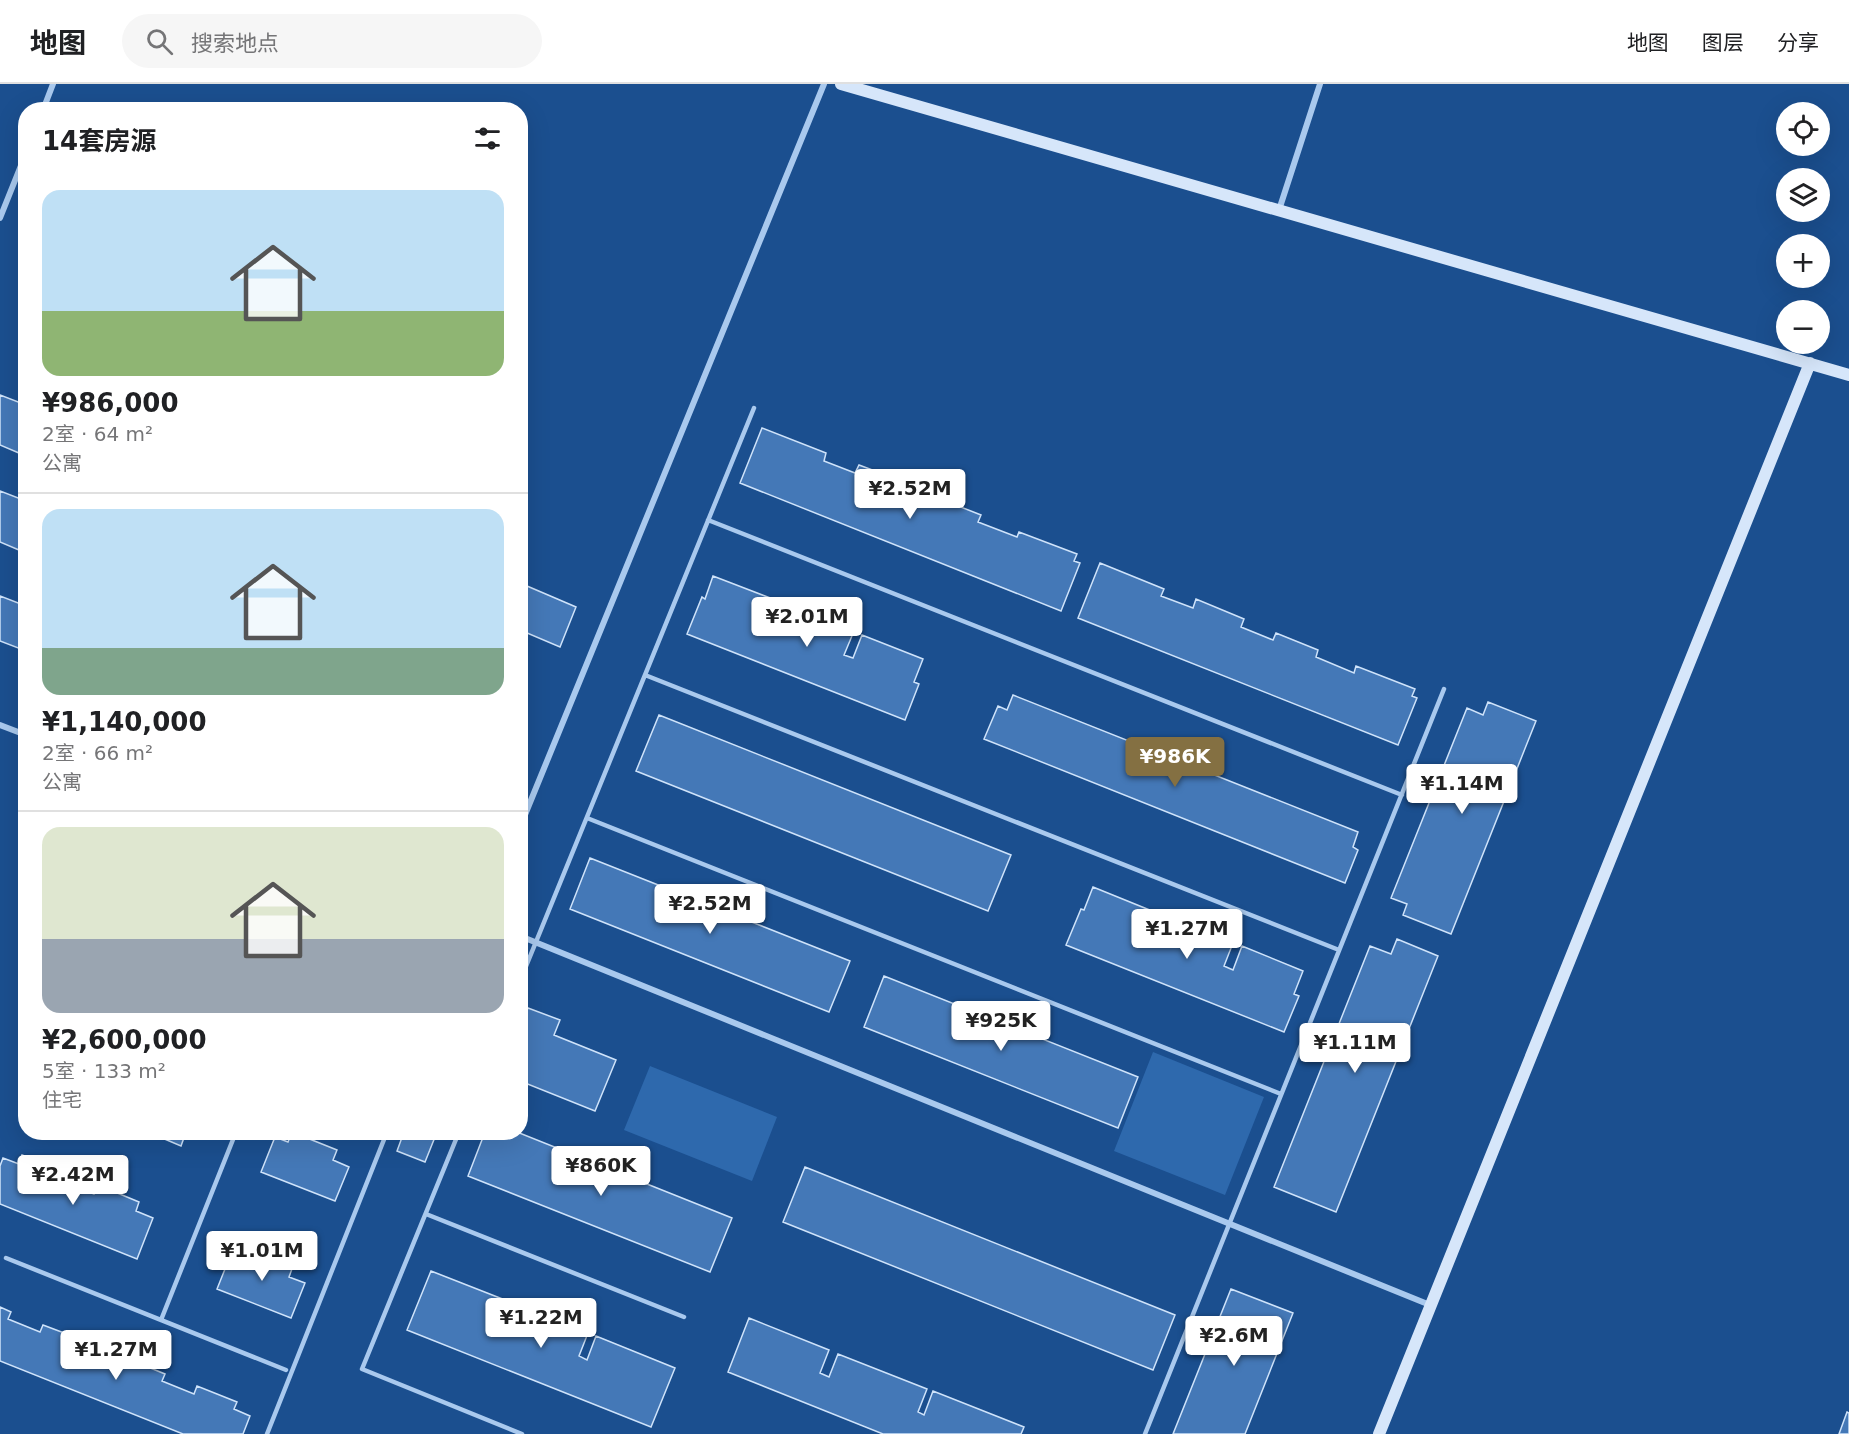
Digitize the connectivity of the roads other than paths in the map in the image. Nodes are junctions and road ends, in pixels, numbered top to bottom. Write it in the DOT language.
graph roads {
  1 [pos="53,84"];
  2 [pos="824,84"];
  3 [pos="841,84"];
  4 [pos="1320,84"];
  5 [pos="46,102"];
  6 [pos="18,173"];
  7 [pos="1279,210"];
  8 [pos="0,218"];
  9 [pos="1810,363"];
  10 [pos="1849,375"];
  11 [pos="754,408"];
  12 [pos="708,520"];
  13 [pos="645,675"];
  14 [pos="1444,689"];
  15 [pos="0,725"];
  16 [pos="18,732"];
  17 [pos="1402,795"];
  18 [pos="528,806"];
  19 [pos="587,818"];
  20 [pos="528,939"];
  21 [pos="536,942"];
  22 [pos="1339,950"];
  23 [pos="528,962"];
  24 [pos="1281,1094"];
  25 [pos="233,1140"];
  26 [pos="382,1140"];
  27 [pos="456,1140"];
  28 [pos="426,1214"];
  29 [pos="1229,1224"];
  30 [pos="6,1258"];
  31 [pos="1430,1305"];
  32 [pos="684,1317"];
  33 [pos="160,1320"];
  34 [pos="286,1370"];
  35 [pos="267,1434"];
  36 [pos="522,1434"];
  37 [pos="1145,1434"];
  38 [pos="1379,1434"];
  1 -- 5 [label="street"];
  2 -- 18 [label="street"];
  3 -- 7 [label="street"];
  4 -- 7 [label="street"];
  6 -- 8 [label="street"];
  7 -- 9 [label="street"];
  9 -- 10 [label="street"];
  9 -- 31 [label="street"];
  11 -- 12 [label="lane"];
  12 -- 13 [label="lane"];
  12 -- 17 [label="lane"];
  13 -- 19 [label="lane"];
  13 -- 22 [label="lane"];
  14 -- 17 [label="lane"];
  15 -- 16 [label="street"];
  17 -- 22 [label="lane"];
  19 -- 21 [label="lane"];
  19 -- 24 [label="lane"];
  20 -- 21 [label="street"];
  21 -- 23 [label="lane"];
  21 -- 29 [label="street"];
  22 -- 24 [label="lane"];
  24 -- 29 [label="lane"];
  25 -- 33 [label="lane"];
  26 -- 35 [label="lane"];
  27 -- 28 [label="lane"];
  28 -- 32 [label="lane"];
  28 -- 36 [label="lane"];
  29 -- 31 [label="street"];
  29 -- 37 [label="lane"];
  30 -- 33 [label="lane"];
  31 -- 38 [label="street"];
  33 -- 34 [label="lane"];
}
